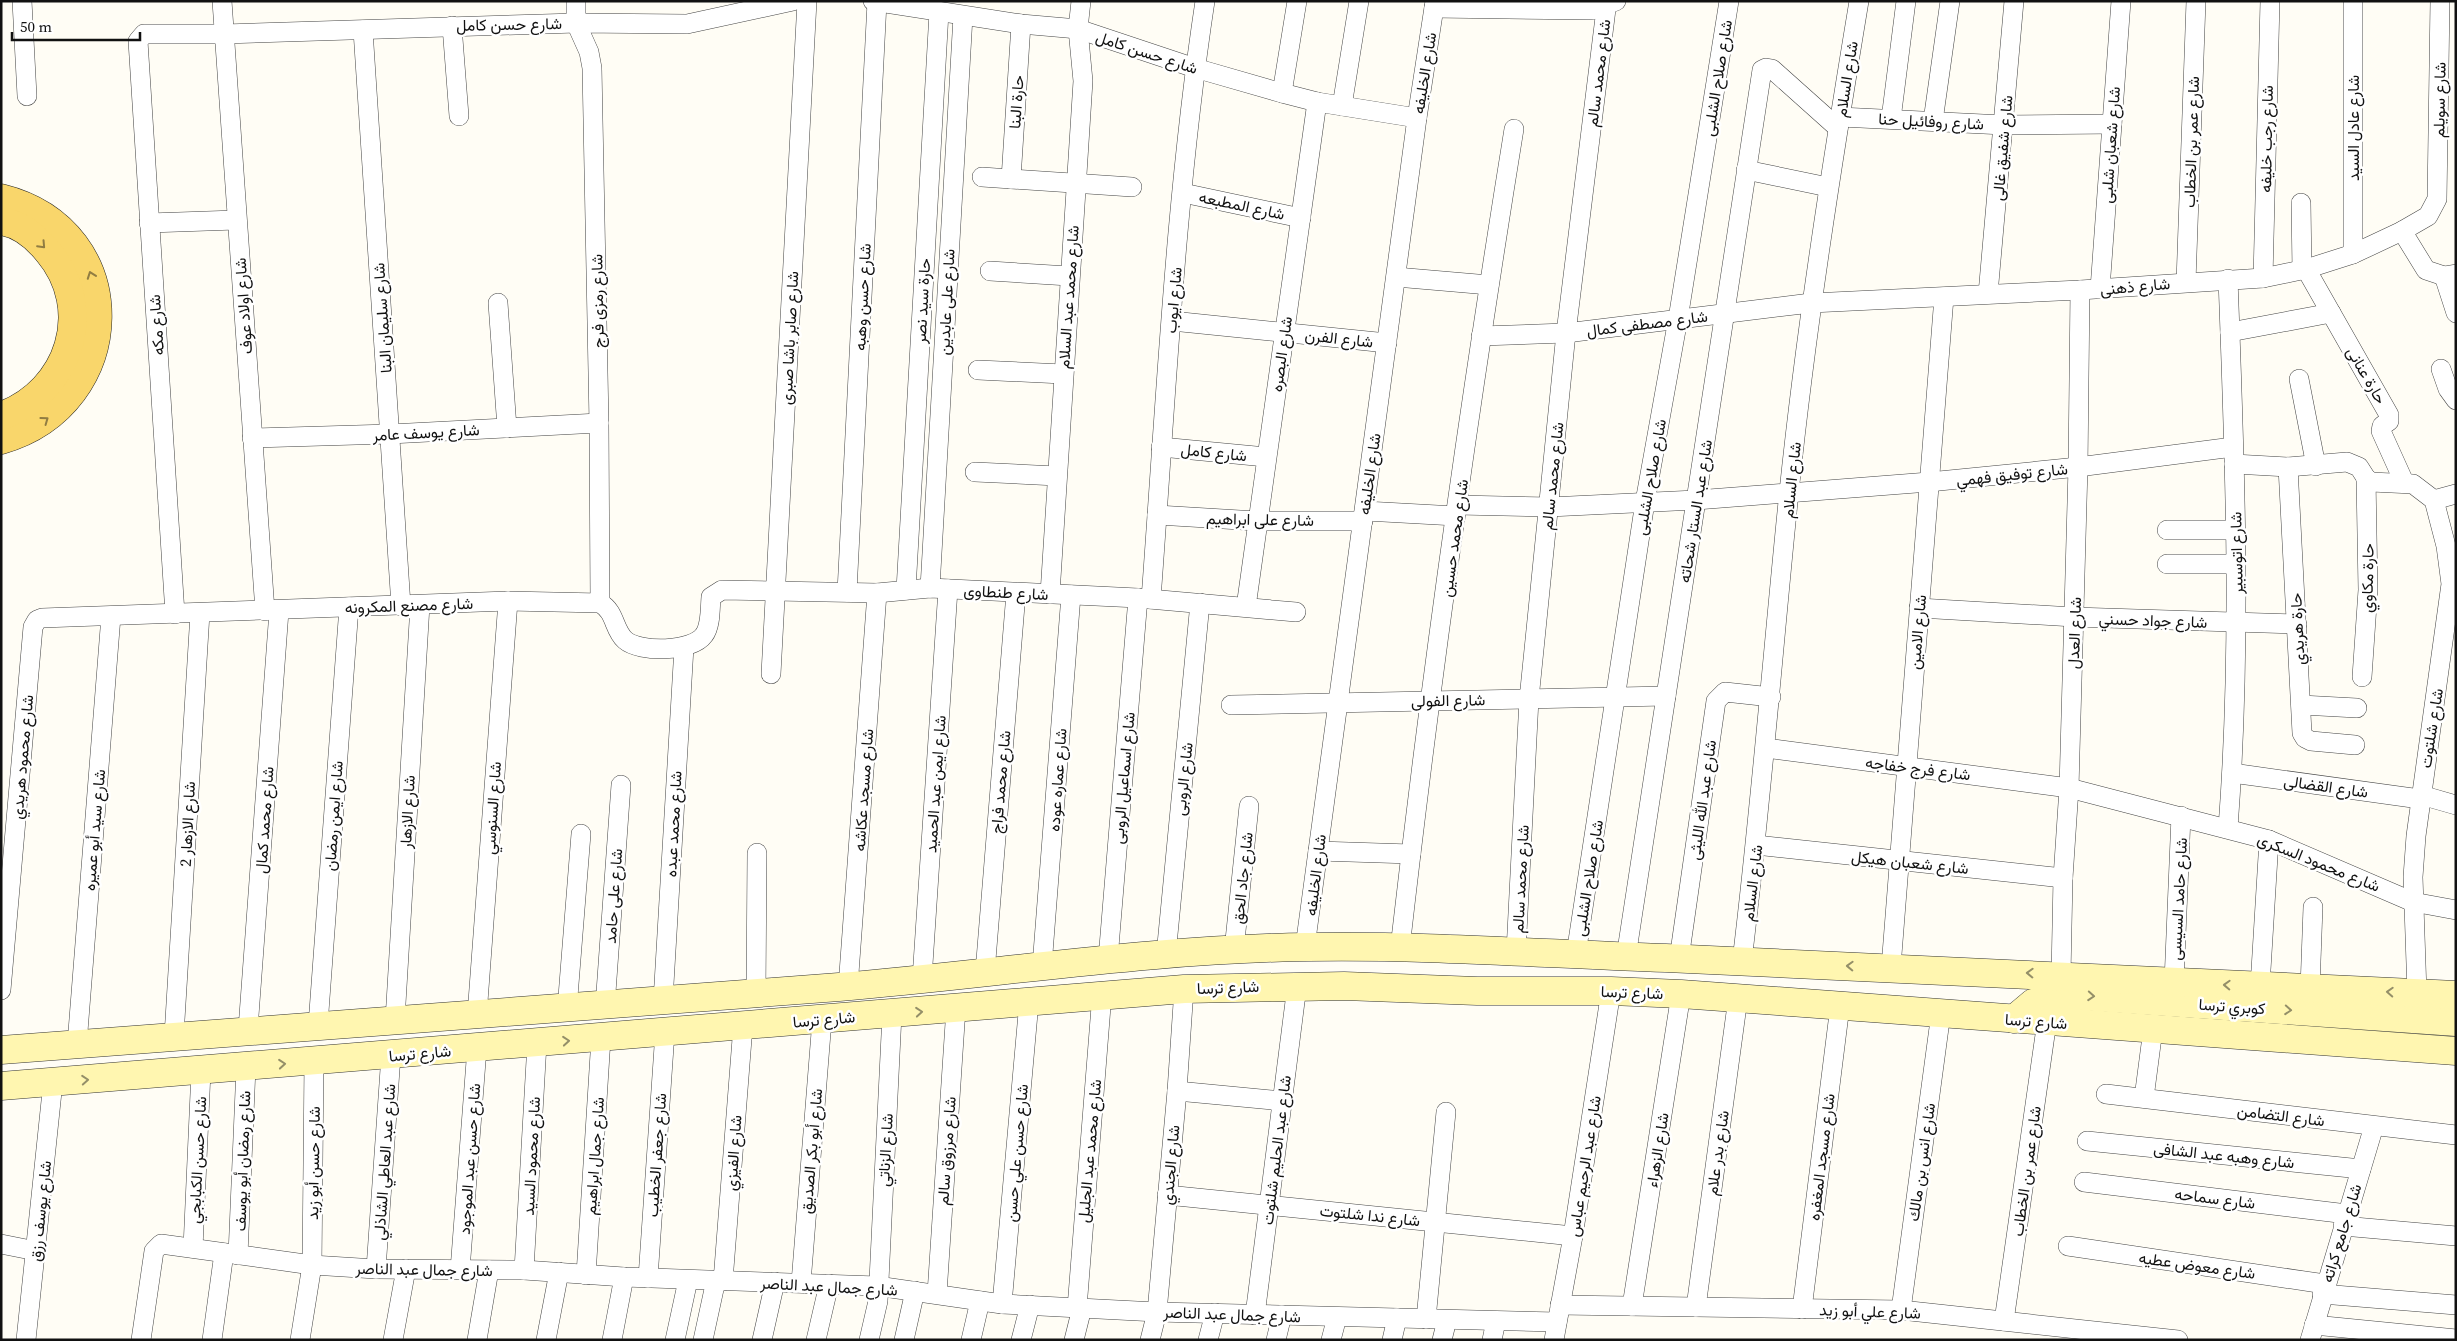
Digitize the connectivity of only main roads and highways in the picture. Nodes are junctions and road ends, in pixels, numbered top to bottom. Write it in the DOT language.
graph roads {
  1 [pos="1,198"];
  2 [pos="1,221"];
  3 [pos="1,416"];
  4 [pos="1,440"];
  5 [pos="1336,947"];
  6 [pos="1474,950"];
  7 [pos="1344,986"];
  8 [pos="1477,992"];
  9 [pos="2456,995"];
  10 [pos="2014,1019"];
  11 [pos="2456,1022"];
  12 [pos="1,1050"];
  13 [pos="2456,1052"];
  14 [pos="1,1086"];
  4 -- 1 [label="main road, one-way"];
  2 -- 3 [label="main road, one-way"];
  5 -- 6 [label="main road, شارع ترسا"];
  5 -- 7 [label="main road"];
  5 -- 12 [label="main road, شارع ترسا"];
  6 -- 8 [label="main road"];
  9 -- 6 [label="main road, شارع ترسا, one-way"];
  7 -- 8 [label="main road, شارع ترسا"];
  14 -- 7 [label="main road, شارع ترسا, one-way"];
  8 -- 10 [label="main road, شارع ترسا"];
  10 -- 11 [label="main road, كوبري ترسا, one-way"];
  10 -- 13 [label="main road, شارع ترسا"];
}
